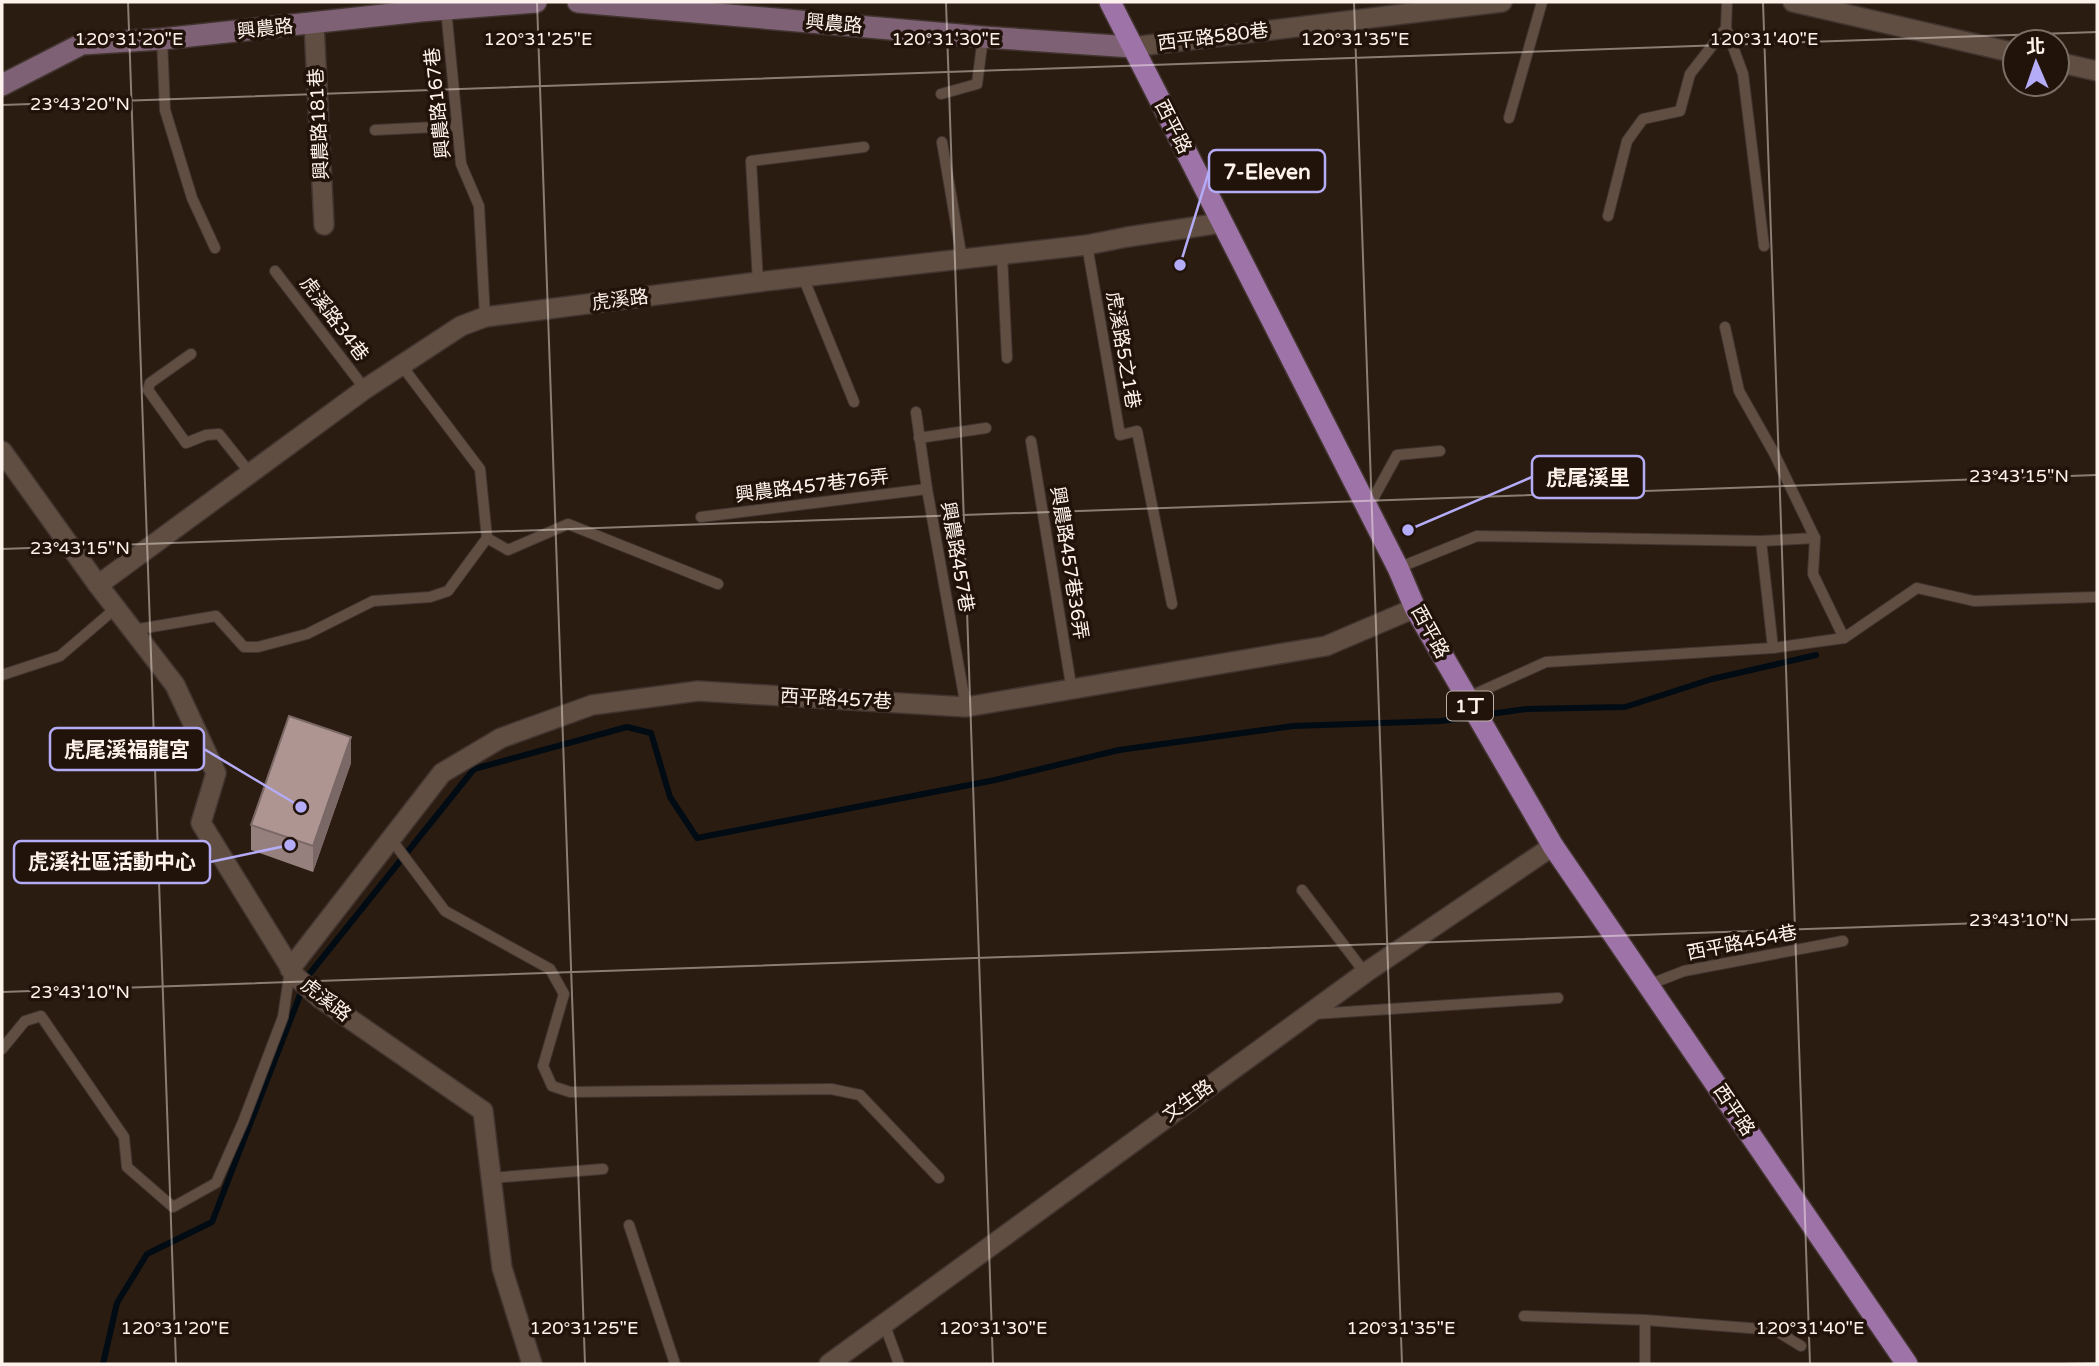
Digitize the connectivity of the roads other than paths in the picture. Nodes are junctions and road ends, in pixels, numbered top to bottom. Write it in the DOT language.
graph roads {
  1 [pos="536,2"];
  2 [pos="578,2"];
  3 [pos="1110,2"];
  4 [pos="1502,2"];
  5 [pos="1542,2"];
  6 [pos="1727,2"];
  7 [pos="1793,2"];
  8 [pos="421,6"];
  9 [pos="446,9"];
  10 [pos="314,24"];
  11 [pos="1726,28"];
  12 [pos="983,37"];
  13 [pos="162,39"];
  14 [pos="1132,47"];
  15 [pos="2001,49"];
  16 [pos="2071,65"];
  17 [pos="2097,71"];
  18 [pos="2,85"];
  19 [pos="941,94"];
  20 [pos="1509,118"];
  21 [pos="456,126"];
  22 [pos="375,130"];
  23 [pos="942,142"];
  24 [pos="864,147"];
  25 [pos="1608,216"];
  26 [pos="1221,223"];
  27 [pos="324,225"];
  28 [pos="1087,245"];
  29 [pos="1764,246"];
  30 [pos="215,248"];
  31 [pos="1002,255"];
  32 [pos="962,259"];
  33 [pos="275,271"];
  34 [pos="803,277"];
  35 [pos="758,282"];
  36 [pos="485,317"];
  37 [pos="1725,327"];
  38 [pos="191,355"];
  39 [pos="1007,358"];
  40 [pos="402,366"];
  41 [pos="365,389"];
  42 [pos="854,402"];
  43 [pos="916,412"];
  44 [pos="986,428"];
  45 [pos="919,438"];
  46 [pos="1031,441"];
  47 [pos="2,452"];
  48 [pos="1440,452"];
  49 [pos="250,473"];
  50 [pos="927,489"];
  51 [pos="1368,509"];
  52 [pos="701,517"];
  53 [pos="487,538"];
  54 [pos="1815,538"];
  55 [pos="1761,541"];
  56 [pos="1398,568"];
  57 [pos="718,584"];
  58 [pos="98,585"];
  59 [pos="2097,597"];
  60 [pos="1172,604"];
  61 [pos="116,608"];
  62 [pos="1415,608"];
  63 [pos="133,630"];
  64 [pos="1844,638"];
  65 [pos="1773,649"];
  66 [pos="2,675"];
  67 [pos="1072,691"];
  68 [pos="1466,698"];
  69 [pos="965,707"];
  70 [pos="391,839"];
  71 [pos="1553,846"];
  72 [pos="1302,890"];
  73 [pos="1843,941"];
  74 [pos="293,973"];
  75 [pos="1365,973"];
  76 [pos="1648,985"];
  77 [pos="1558,998"];
  78 [pos="1307,1015"];
  79 [pos="2,1049"];
  80 [pos="603,1169"];
  81 [pos="491,1178"];
  82 [pos="939,1178"];
  83 [pos="629,1225"];
  84 [pos="1524,1316"];
  85 [pos="1645,1320"];
  86 [pos="884,1323"];
  87 [pos="1801,1346"];
  88 [pos="533,1364"];
  89 [pos="676,1364"];
  90 [pos="829,1364"];
  91 [pos="899,1364"];
  92 [pos="1645,1364"];
  93 [pos="1907,1364"];
  1 -- 9 [label="street, 興農路"];
  2 -- 12 [label="street, 興農路"];
  3 -- 14 [label="main road, 西平路 / 1丁"];
  4 -- 14 [label="street, 西平路580巷"];
  5 -- 20 [label="lane"];
  6 -- 11 [label="lane"];
  7 -- 15 [label="street"];
  8 -- 9 [label="street, 興農路"];
  8 -- 10 [label="street, 興農路"];
  9 -- 21 [label="lane, 興農路167巷"];
  10 -- 13 [label="street, 興農路"];
  10 -- 27 [label="street, 興農路181巷"];
  11 -- 25 [label="lane"];
  11 -- 29 [label="lane"];
  12 -- 14 [label="street, 興農路"];
  12 -- 19 [label="lane"];
  13 -- 18 [label="street, 興農路"];
  13 -- 30 [label="lane"];
  14 -- 26 [label="main road, 西平路 / 1丁"];
  16 -- 17 [label="street"];
  21 -- 22 [label="lane"];
  21 -- 36 [label="lane, 興農路167巷"];
  23 -- 32 [label="lane"];
  24 -- 35 [label="lane"];
  26 -- 28 [label="street, 虎溪路"];
  26 -- 51 [label="main road, 西平路 / 1丁"];
  28 -- 31 [label="street, 虎溪路"];
  28 -- 60 [label="lane, 虎溪路5之1巷"];
  31 -- 32 [label="street, 虎溪路"];
  31 -- 39 [label="lane"];
  32 -- 34 [label="street, 虎溪路"];
  33 -- 41 [label="lane, 虎溪路34巷"];
  34 -- 35 [label="street, 虎溪路"];
  34 -- 42 [label="lane"];
  35 -- 36 [label="street, 虎溪路"];
  36 -- 40 [label="street, 虎溪路"];
  37 -- 54 [label="lane"];
  38 -- 49 [label="lane"];
  40 -- 41 [label="street, 虎溪路"];
  40 -- 53 [label="lane"];
  41 -- 49 [label="street, 虎溪路"];
  43 -- 45 [label="lane, 興農路457巷"];
  44 -- 45 [label="lane"];
  45 -- 50 [label="lane, 興農路457巷"];
  46 -- 67 [label="lane, 興農路457巷36弄"];
  47 -- 58 [label="street, 虎溪路"];
  48 -- 51 [label="lane"];
  49 -- 58 [label="street, 虎溪路"];
  50 -- 52 [label="lane, 興農路457巷76弄"];
  50 -- 69 [label="lane, 興農路457巷"];
  51 -- 56 [label="main road, 西平路 / 1丁"];
  53 -- 57 [label="lane"];
  53 -- 63 [label="lane"];
  54 -- 55 [label="lane"];
  54 -- 64 [label="lane"];
  55 -- 56 [label="lane"];
  55 -- 65 [label="lane"];
  56 -- 62 [label="main road, 西平路 / 1丁"];
  58 -- 61 [label="street, 虎溪路"];
  59 -- 64 [label="lane"];
  61 -- 63 [label="street, 虎溪路"];
  61 -- 66 [label="lane"];
  62 -- 67 [label="street, 西平路457巷"];
  62 -- 68 [label="main road, 西平路 / 1丁"];
  63 -- 74 [label="street, 虎溪路"];
  64 -- 65 [label="lane"];
  65 -- 68 [label="lane"];
  67 -- 69 [label="street, 西平路457巷"];
  68 -- 71 [label="main road, 西平路 / 1丁"];
  69 -- 70 [label="street, 西平路457巷"];
  70 -- 74 [label="street, 西平路457巷"];
  70 -- 82 [label="lane"];
  71 -- 75 [label="street, 文生路"];
  71 -- 76 [label="main road, 西平路 / 1丁"];
  72 -- 75 [label="lane"];
  73 -- 76 [label="lane, 西平路454巷"];
  74 -- 79 [label="lane"];
  74 -- 81 [label="street, 虎溪路"];
  75 -- 78 [label="street, 文生路"];
  76 -- 93 [label="main road, 西平路 / 1丁"];
  77 -- 78 [label="lane"];
  78 -- 86 [label="street, 文生路"];
  80 -- 81 [label="lane"];
  81 -- 88 [label="street, 虎溪路"];
  83 -- 89 [label="lane"];
  84 -- 85 [label="lane"];
  85 -- 87 [label="lane"];
  85 -- 92 [label="lane"];
  86 -- 90 [label="street, 文生路"];
  86 -- 91 [label="lane"];
}
